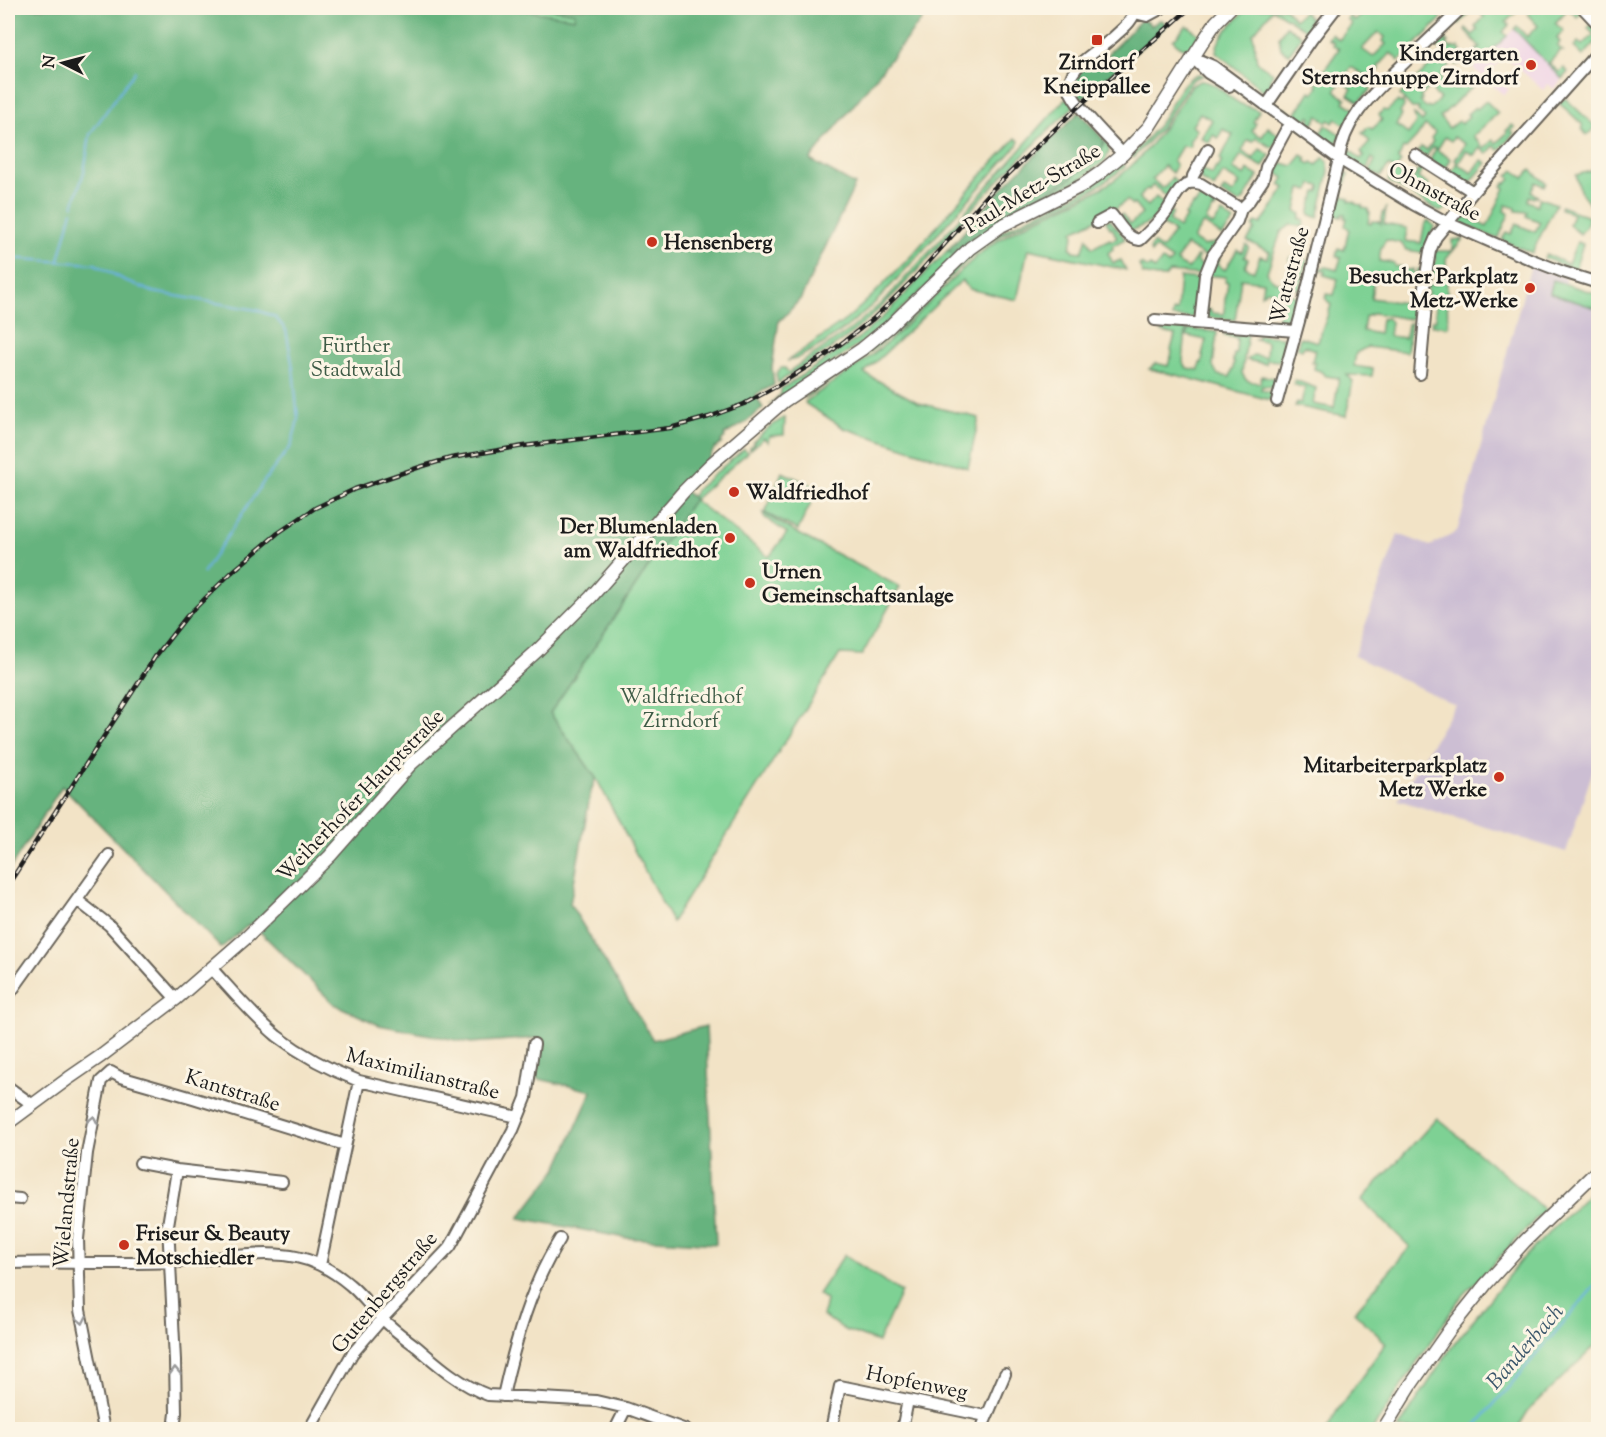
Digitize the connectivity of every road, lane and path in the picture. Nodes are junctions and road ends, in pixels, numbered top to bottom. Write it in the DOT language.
graph roads {
  1 [pos="1162,8"];
  2 [pos="1230,8"];
  3 [pos="1336,8"];
  4 [pos="1462,8"];
  5 [pos="1583,8"];
  6 [pos="1135,10"];
  7 [pos="1599,24"];
  8 [pos="1599,52"];
  9 [pos="1192,57"];
  10 [pos="1266,106"];
  11 [pos="1291,125"];
  12 [pos="1208,149"];
  13 [pos="1123,153"];
  14 [pos="1415,155"];
  15 [pos="1339,159"];
  16 [pos="1192,182"];
  17 [pos="1473,192"];
  18 [pos="1241,209"];
  19 [pos="1097,223"];
  20 [pos="1448,223"];
  21 [pos="1599,283"];
  22 [pos="1155,320"];
  23 [pos="1200,323"];
  24 [pos="1295,331"];
  25 [pos="1420,374"];
  26 [pos="1277,401"];
  27 [pos="766,416"];
  28 [pos="109,855"];
  29 [pos="78,900"];
  30 [pos="212,969"];
  31 [pos="8,996"];
  32 [pos="176,999"];
  33 [pos="534,1044"];
  34 [pos="101,1056"];
  35 [pos="111,1072"];
  36 [pos="359,1081"];
  37 [pos="8,1087"];
  38 [pos="33,1105"];
  39 [pos="519,1117"];
  40 [pos="8,1123"];
  41 [pos="345,1145"];
  42 [pos="140,1163"];
  43 [pos="177,1170"];
  44 [pos="1599,1170"];
  45 [pos="282,1182"];
  46 [pos="8,1198"];
  47 [pos="20,1199"];
  48 [pos="560,1239"];
  49 [pos="78,1262"];
  50 [pos="8,1263"];
  51 [pos="170,1263"];
  52 [pos="320,1265"];
  53 [pos="382,1319"];
  54 [pos="1005,1374"];
  55 [pos="503,1396"];
  56 [pos="908,1400"];
  57 [pos="626,1407"];
  58 [pos="986,1416"];
  59 [pos="104,1430"];
  60 [pos="174,1430"];
  61 [pos="309,1430"];
  62 [pos="615,1430"];
  63 [pos="686,1430"];
  64 [pos="831,1430"];
  65 [pos="902,1430"];
  66 [pos="981,1430"];
  67 [pos="1383,1430"];
  1 -- 6 [label="street"];
  2 -- 9 [label="street, Paul-Metz-Straße"];
  3 -- 10 [label="street"];
  4 -- 15 [label="street, Wattstraße"];
  5 -- 7 [label="street"];
  6 -- 13 [label="street"];
  8 -- 17 [label="street"];
  9 -- 10 [label="street, Ohmstraße"];
  9 -- 13 [label="street, Paul-Metz-Straße"];
  10 -- 11 [label="street, Ohmstraße"];
  11 -- 15 [label="street, Ohmstraße"];
  11 -- 18 [label="street"];
  12 -- 16 [label="street"];
  13 -- 27 [label="street, Paul-Metz-Straße"];
  14 -- 17 [label="street"];
  15 -- 20 [label="street, Ohmstraße"];
  15 -- 24 [label="street, Wattstraße"];
  16 -- 18 [label="street"];
  16 -- 19 [label="street"];
  17 -- 20 [label="street"];
  18 -- 23 [label="street"];
  20 -- 21 [label="street, Ohmstraße"];
  20 -- 25 [label="street"];
  22 -- 23 [label="street"];
  23 -- 24 [label="street"];
  24 -- 26 [label="street, Wattstraße"];
  27 -- 30 [label="street, Weiherhofer Hauptstraße"];
  28 -- 29 [label="street"];
  29 -- 31 [label="street"];
  29 -- 32 [label="street"];
  30 -- 32 [label="street, Weiherhofer Hauptstraße"];
  30 -- 36 [label="street, Maximilianstraße"];
  32 -- 34 [label="street, Weiherhofer Hauptstraße"];
  33 -- 39 [label="street, Gutenbergstraße"];
  34 -- 35 [label="street"];
  34 -- 38 [label="street, Weiherhofer Hauptstraße"];
  35 -- 41 [label="street, Kantstraße"];
  49 -- 35 [label="street, Wielandstraße, one-way"];
  36 -- 39 [label="street, Maximilianstraße"];
  36 -- 41 [label="street"];
  37 -- 38 [label="street"];
  38 -- 40 [label="street, Weiherhofer Hauptstraße"];
  39 -- 53 [label="street, Gutenbergstraße"];
  41 -- 52 [label="street"];
  42 -- 43 [label="street"];
  43 -- 45 [label="street"];
  43 -- 51 [label="street"];
  44 -- 67 [label="street"];
  46 -- 47 [label="street"];
  48 -- 55 [label="street"];
  49 -- 50 [label="street"];
  49 -- 51 [label="street"];
  49 -- 59 [label="street, Wielandstraße, one-way"];
  51 -- 52 [label="street"];
  60 -- 51 [label="street, one-way"];
  52 -- 53 [label="street"];
  53 -- 55 [label="street"];
  53 -- 61 [label="street, Gutenbergstraße"];
  54 -- 58 [label="street"];
  55 -- 57 [label="street"];
  56 -- 58 [label="street, Hopfenweg"];
  56 -- 64 [label="street, Hopfenweg"];
  56 -- 65 [label="street"];
  57 -- 62 [label="street"];
  57 -- 63 [label="street"];
  58 -- 66 [label="street"];
}
